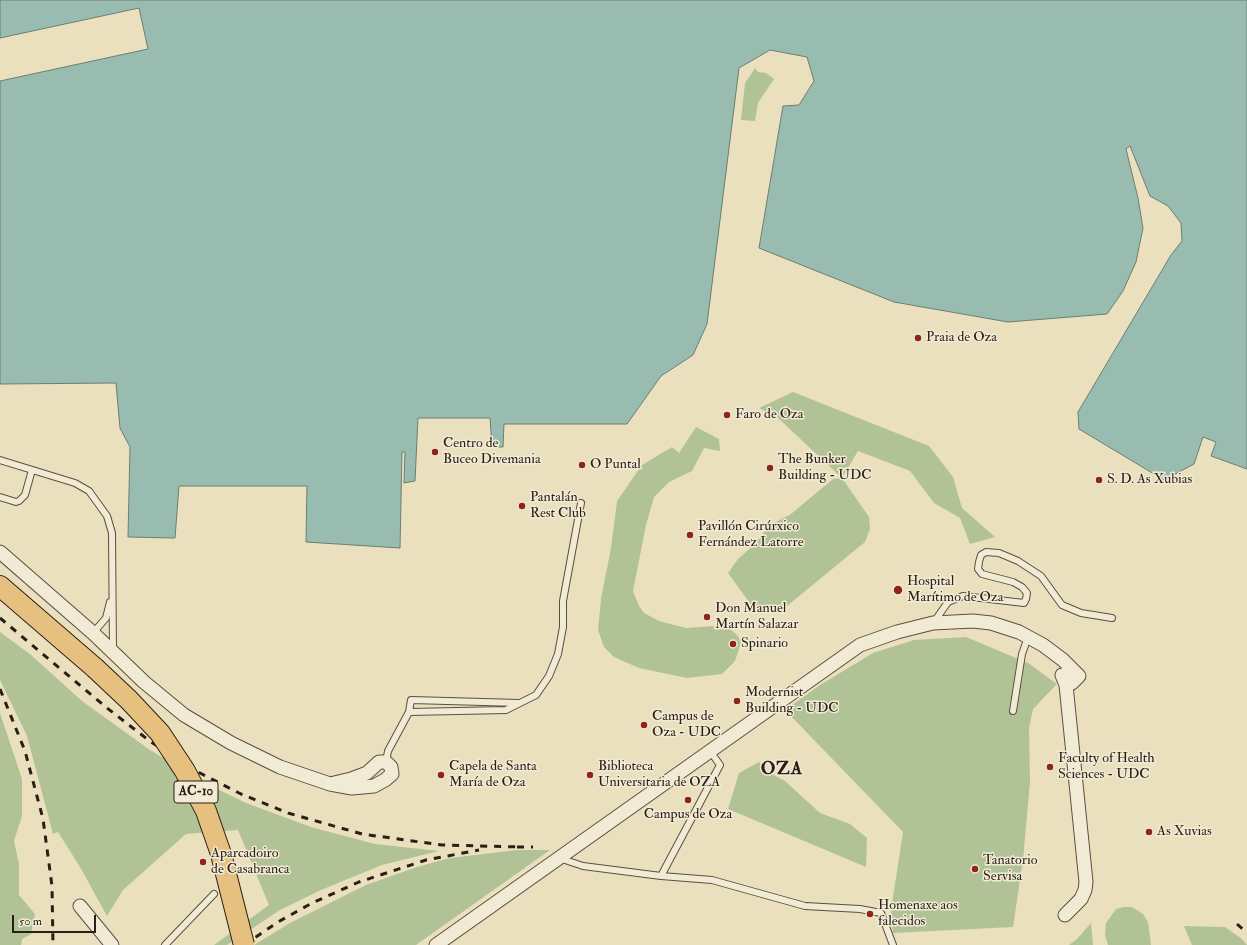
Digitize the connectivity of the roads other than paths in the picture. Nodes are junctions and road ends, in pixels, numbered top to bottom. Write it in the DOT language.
graph roads {
  1 [pos="0,460"];
  2 [pos="32,470"];
  3 [pos="0,497"];
  4 [pos="581,503"];
  5 [pos="0,552"];
  6 [pos="0,586"];
  7 [pos="112,595"];
  8 [pos="1112,618"];
  9 [pos="932,623"];
  10 [pos="93,633"];
  11 [pos="1028,637"];
  12 [pos="1043,645"];
  13 [pos="113,653"];
  14 [pos="1063,678"];
  15 [pos="522,703"];
  16 [pos="1013,711"];
  17 [pos="409,712"];
  18 [pos="710,750"];
  19 [pos="386,762"];
  20 [pos="558,858"];
  21 [pos="661,876"];
  22 [pos="214,894"];
  23 [pos="80,906"];
  24 [pos="1065,915"];
  25 [pos="112,945"];
  26 [pos="165,945"];
  27 [pos="244,945"];
  28 [pos="436,945"];
  29 [pos="893,945"];
  1 -- 2 [label="lane"];
  2 -- 3 [label="lane"];
  2 -- 7 [label="lane"];
  4 -- 15 [label="lane"];
  5 -- 10 [label="street"];
  6 -- 27 [label="main road, AC-10, bridge"];
  7 -- 10 [label="lane"];
  7 -- 13 [label="lane"];
  8 -- 9 [label="lane"];
  9 -- 11 [label="street"];
  9 -- 18 [label="street"];
  10 -- 13 [label="street"];
  11 -- 12 [label="street"];
  11 -- 16 [label="lane"];
  12 -- 14 [label="street"];
  12 -- 14 [label="street"];
  13 -- 19 [label="street"];
  14 -- 24 [label="street"];
  15 -- 17 [label="lane"];
  15 -- 17 [label="lane"];
  17 -- 19 [label="lane"];
  18 -- 20 [label="street"];
  18 -- 21 [label="lane"];
  20 -- 21 [label="lane"];
  20 -- 28 [label="street"];
  21 -- 29 [label="lane"];
  22 -- 26 [label="lane"];
  23 -- 25 [label="street"];
}
